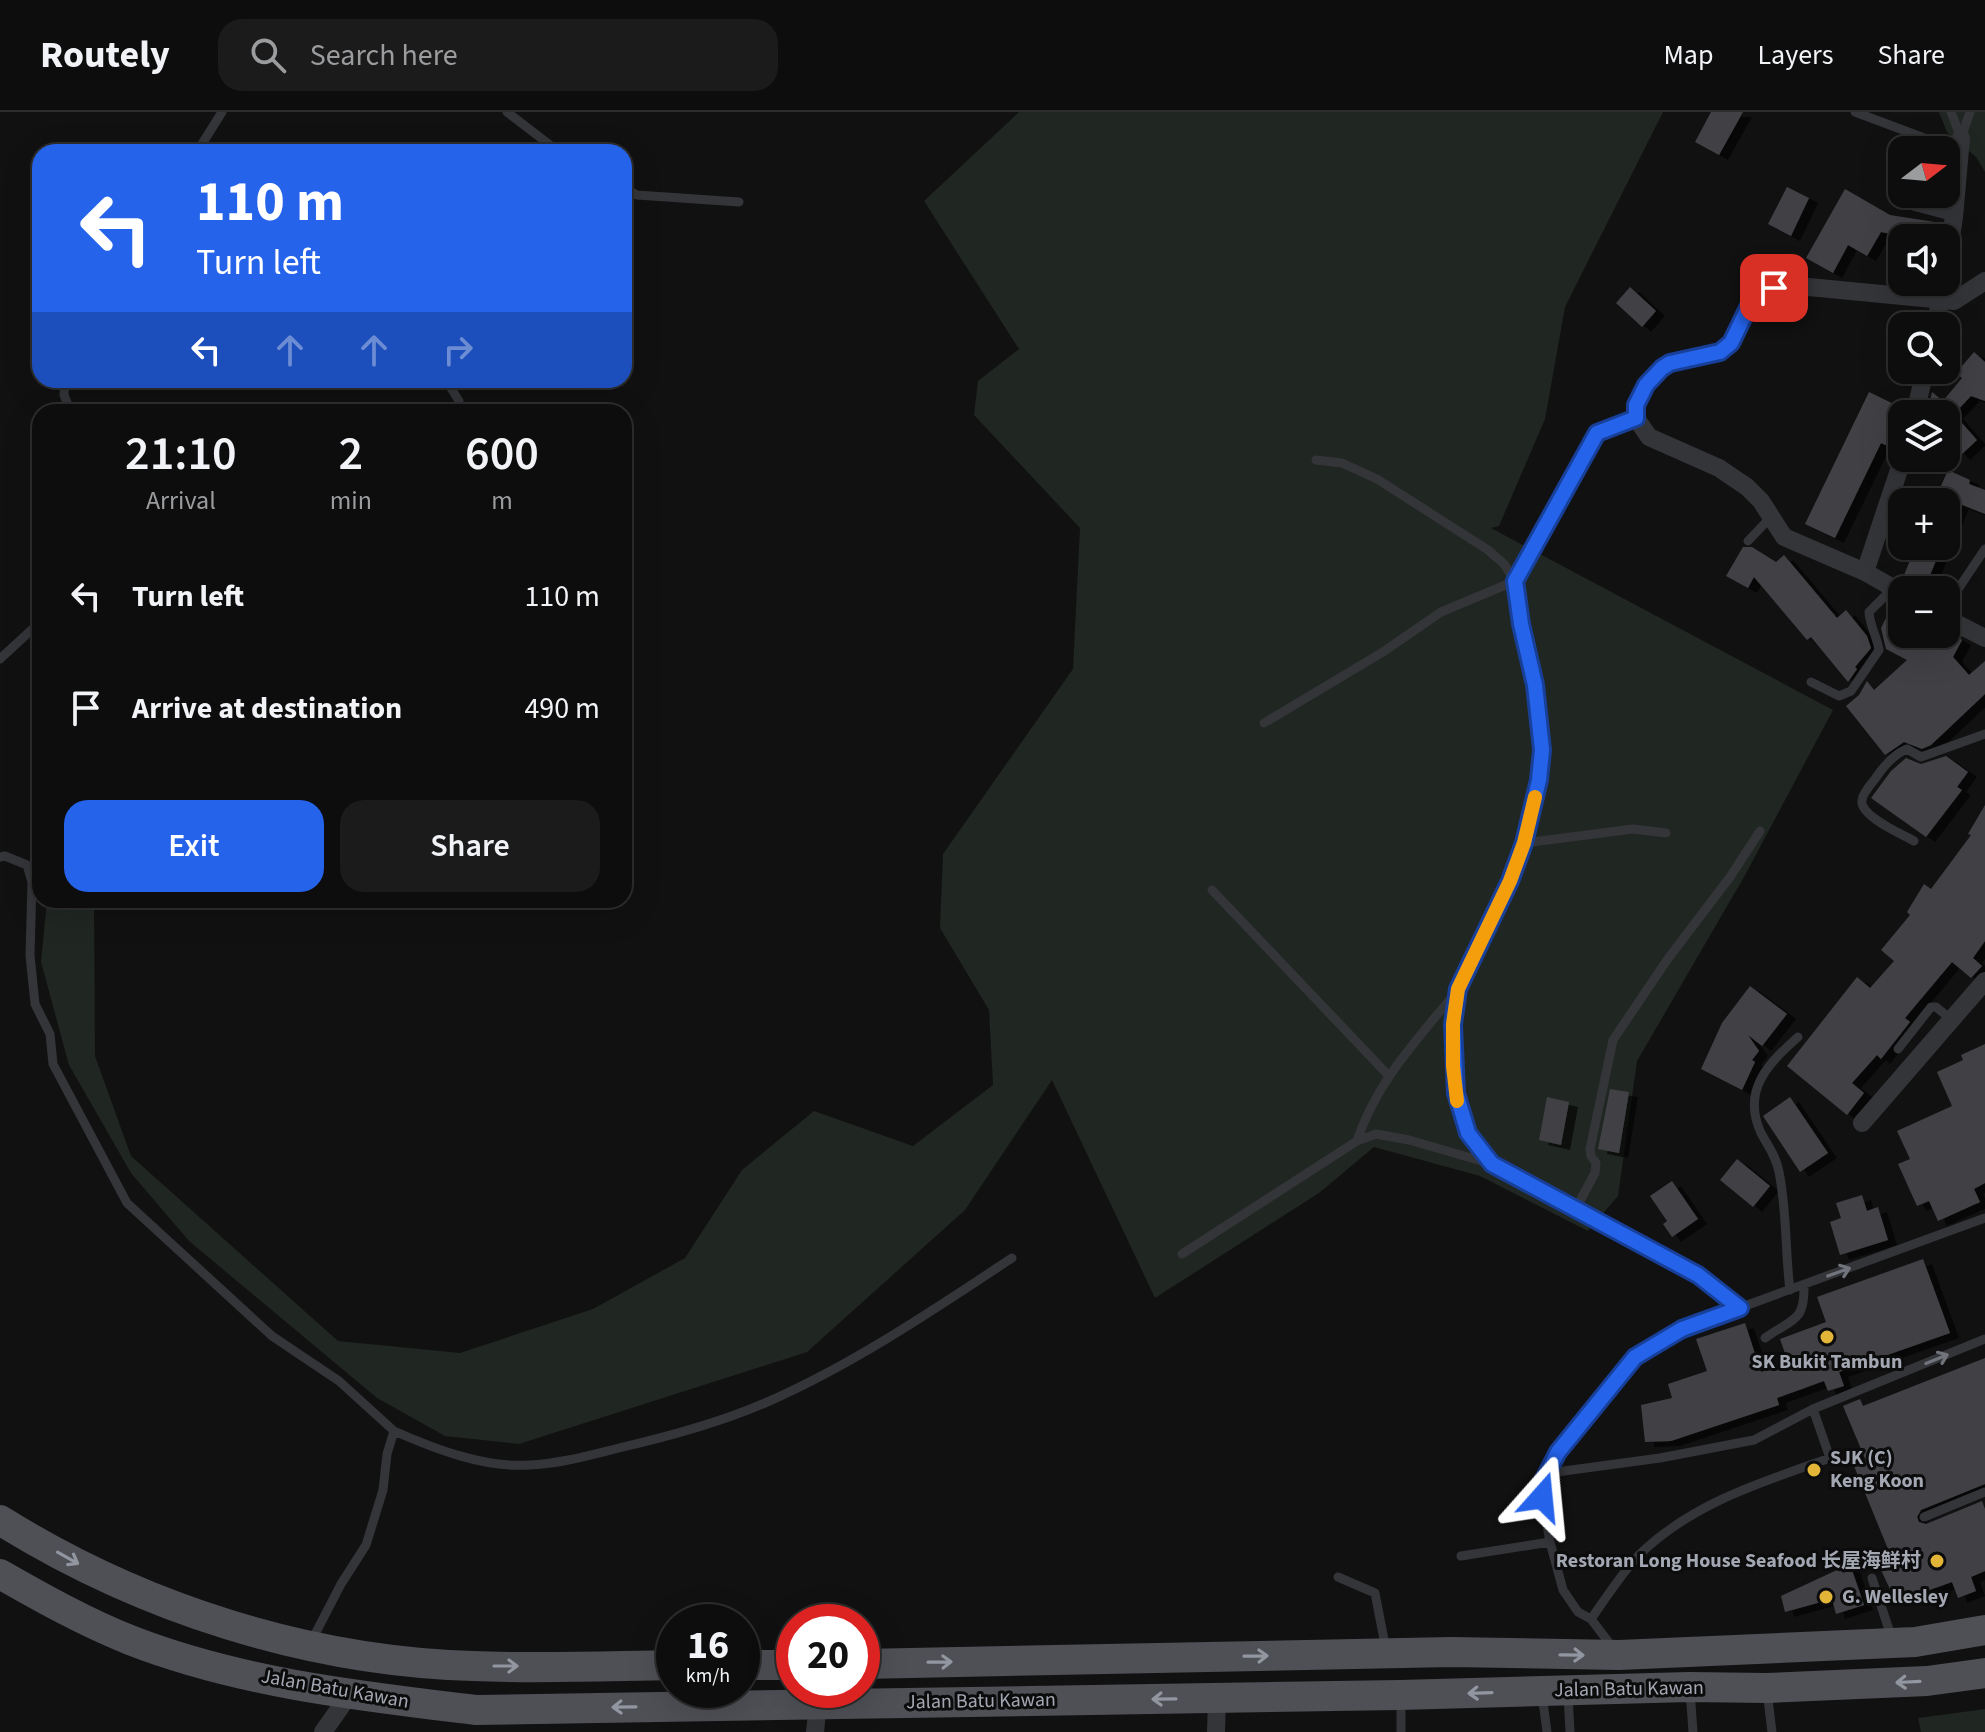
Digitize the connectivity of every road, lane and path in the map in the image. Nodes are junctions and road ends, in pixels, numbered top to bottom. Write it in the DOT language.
graph roads {
  1 [pos="222,112"];
  2 [pos="507,112"];
  3 [pos="1855,112"];
  4 [pos="1951,112"];
  5 [pos="1970,112"];
  6 [pos="1934,136"];
  7 [pos="1958,136"];
  8 [pos="202,144"];
  9 [pos="549,144"];
  10 [pos="1960,144"];
  11 [pos="632,192"];
  12 [pos="739,202"];
  13 [pos="1920,208"];
  14 [pos="1955,208"];
  15 [pos="1954,217"];
  16 [pos="1953,224"];
  17 [pos="1985,281"];
  18 [pos="1888,289"];
  19 [pos="1949,296"];
  20 [pos="1636,418"];
  21 [pos="1316,460"];
  22 [pos="1898,472"];
  23 [pos="1771,517"];
  24 [pos="1748,541"];
  25 [pos="1985,549"];
  26 [pos="1865,572"];
  27 [pos="1515,581"];
  28 [pos="1888,585"];
  29 [pos="1960,586"];
  30 [pos="1888,598"];
  31 [pos="1960,625"];
  32 [pos="32,629"];
  33 [pos="1985,638"];
  34 [pos="0,659"];
  35 [pos="1811,682"];
  36 [pos="1264,723"];
  37 [pos="1985,734"];
  38 [pos="1760,831"];
  39 [pos="1666,833"];
  40 [pos="1914,841"];
  41 [pos="1524,843"];
  42 [pos="0,857"];
  43 [pos="1212,890"];
  44 [pos="1983,987"];
  45 [pos="1458,989"];
  46 [pos="1952,1020"];
  47 [pos="1798,1037"];
  48 [pos="1898,1049"];
  49 [pos="1389,1076"];
  50 [pos="1862,1123"];
  51 [pos="1357,1141"];
  52 [pos="1492,1164"];
  53 [pos="1575,1210"];
  54 [pos="1985,1218"];
  55 [pos="1182,1254"];
  56 [pos="1012,1258"];
  57 [pos="1804,1285"];
  58 [pos="1790,1290"];
  59 [pos="1740,1308"];
  60 [pos="1765,1338"];
  61 [pos="1985,1339"];
  62 [pos="1813,1409"];
  63 [pos="394,1431"];
  64 [pos="1549,1473"];
  65 [pos="1985,1492"];
  66 [pos="1924,1517"];
  67 [pos="0,1520"];
  68 [pos="1550,1542"];
  69 [pos="1461,1556"];
  70 [pos="0,1574"];
  71 [pos="1338,1577"];
  72 [pos="1872,1578"];
  73 [pos="1591,1619"];
  74 [pos="1985,1630"];
  75 [pos="276,1639"];
  76 [pos="1894,1643"];
  77 [pos="309,1645"];
  78 [pos="1386,1653"];
  79 [pos="1619,1655"];
  80 [pos="880,1664"];
  81 [pos="656,1665"];
  82 [pos="471,1666"];
  83 [pos="1985,1673"];
  84 [pos="1689,1687"];
  85 [pos="1767,1688"];
  86 [pos="1555,1691"];
  87 [pos="349,1695"];
  88 [pos="1400,1695"];
  89 [pos="1217,1698"];
  90 [pos="817,1717"];
  91 [pos="323,1732"];
  92 [pos="1216,1732"];
  93 [pos="1401,1732"];
  94 [pos="1547,1732"];
  95 [pos="1570,1732"];
  96 [pos="1693,1732"];
  97 [pos="1772,1732"];
  1 -- 8 [label="lane"];
  2 -- 9 [label="lane"];
  3 -- 6 [label="lane"];
  4 -- 7 [label="lane"];
  5 -- 10 [label="lane"];
  11 -- 12 [label="lane"];
  13 -- 15 [label="lane"];
  14 -- 15 [label="street"];
  15 -- 16 [label="street"];
  17 -- 19 [label="street"];
  18 -- 20 [label="street"];
  20 -- 23 [label="street"];
  20 -- 27 [label="lane"];
  21 -- 27 [label="lane"];
  22 -- 26 [label="street"];
  23 -- 24 [label="lane"];
  23 -- 26 [label="street"];
  25 -- 29 [label="lane"];
  26 -- 28 [label="street"];
  27 -- 36 [label="lane"];
  27 -- 41 [label="lane"];
  30 -- 35 [label="lane"];
  31 -- 33 [label="street"];
  32 -- 34 [label="lane"];
  37 -- 40 [label="lane"];
  38 -- 53 [label="lane"];
  39 -- 41 [label="lane"];
  41 -- 45 [label="lane"];
  42 -- 63 [label="lane"];
  43 -- 49 [label="lane"];
  44 -- 46 [label="street"];
  45 -- 49 [label="lane"];
  45 -- 52 [label="lane"];
  46 -- 48 [label="lane"];
  46 -- 50 [label="street"];
  47 -- 58 [label="lane"];
  49 -- 51 [label="lane"];
  51 -- 52 [label="lane"];
  51 -- 55 [label="lane"];
  52 -- 53 [label="lane"];
  53 -- 59 [label="lane"];
  57 -- 54 [label="lane, one-way"];
  56 -- 63 [label="lane"];
  57 -- 58 [label="lane"];
  57 -- 60 [label="lane"];
  58 -- 59 [label="lane"];
  59 -- 64 [label="lane"];
  62 -- 61 [label="lane, one-way"];
  62 -- 64 [label="lane"];
  62 -- 73 [label="lane"];
  63 -- 77 [label="lane"];
  64 -- 68 [label="lane"];
  65 -- 66 [label="lane"];
  67 -- 75 [label="main road, Jalan Batu Kawan, one-way"];
  68 -- 69 [label="lane"];
  68 -- 73 [label="lane"];
  70 -- 87 [label="main road, Jalan Batu Kawan"];
  71 -- 78 [label="lane"];
  72 -- 76 [label="lane"];
  73 -- 79 [label="lane"];
  74 -- 76 [label="main road, Jalan Batu Kawan"];
  75 -- 77 [label="main road, Jalan Batu Kawan"];
  75 -- 87 [label="main road"];
  76 -- 79 [label="main road, Jalan Batu Kawan"];
  77 -- 82 [label="main road, Jalan Batu Kawan"];
  78 -- 79 [label="main road, Jalan Batu Kawan, one-way"];
  80 -- 78 [label="main road, Jalan Batu Kawan, one-way"];
  82 -- 81 [label="main road, Jalan Batu Kawan, one-way"];
  82 -- 87 [label="main road"];
  83 -- 85 [label="main road, Jalan Batu Kawan, one-way"];
  84 -- 85 [label="main road, Jalan Batu Kawan"];
  84 -- 86 [label="main road, Jalan Batu Kawan"];
  84 -- 96 [label="lane"];
  85 -- 97 [label="lane"];
  86 -- 88 [label="main road, Jalan Batu Kawan, one-way"];
  86 -- 94 [label="lane"];
  86 -- 95 [label="lane"];
  90 -- 87 [label="main road, Jalan Batu Kawan, one-way"];
  87 -- 91 [label="street"];
  88 -- 89 [label="main road, Jalan Batu Kawan"];
  88 -- 93 [label="lane"];
  89 -- 90 [label="main road, Jalan Batu Kawan, one-way"];
  89 -- 92 [label="street"];
}
